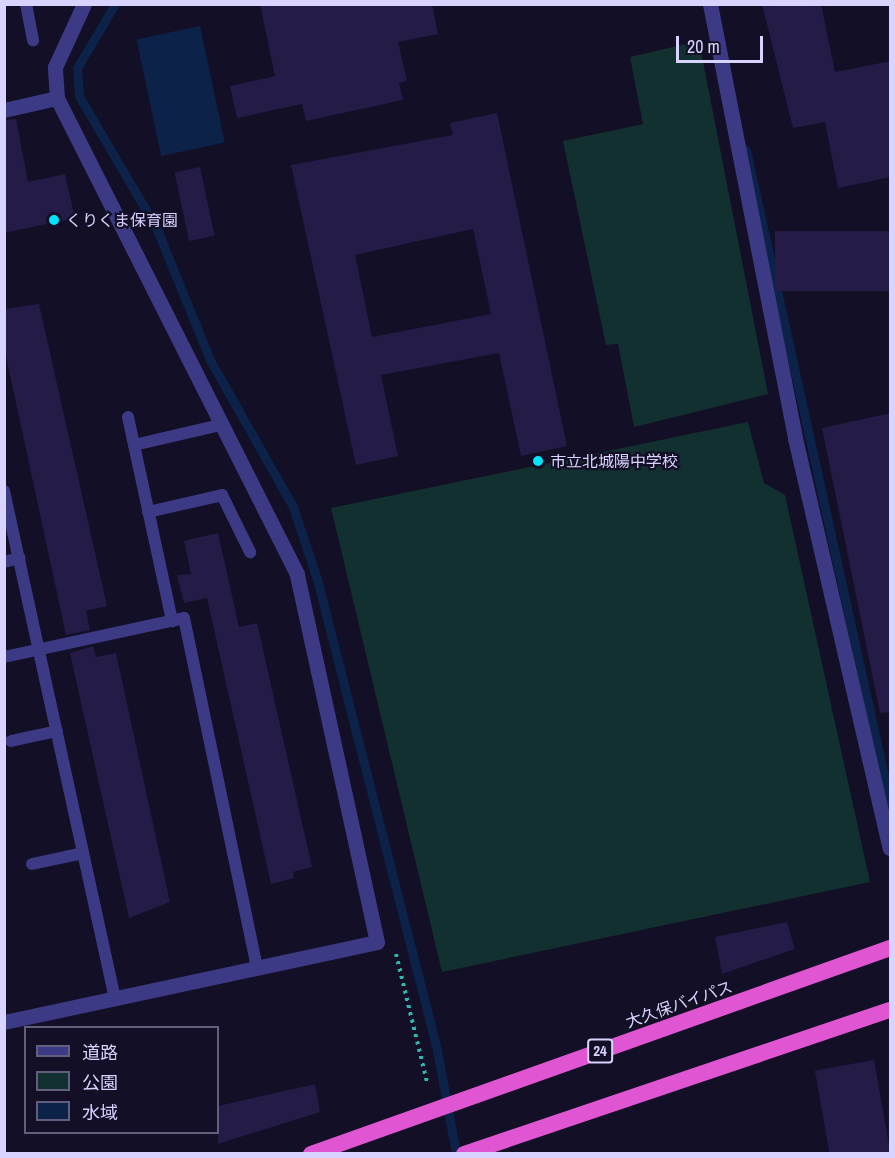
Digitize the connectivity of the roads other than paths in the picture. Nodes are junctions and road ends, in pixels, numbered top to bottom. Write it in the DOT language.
graph roads {
  1 [pos="26,4"];
  2 [pos="84,4"];
  3 [pos="710,4"];
  4 [pos="33,40"];
  5 [pos="57,98"];
  6 [pos="4,110"];
  7 [pos="128,417"];
  8 [pos="220,424"];
  9 [pos="134,445"];
  10 [pos="4,491"];
  11 [pos="148,512"];
  12 [pos="250,552"];
  13 [pos="19,558"];
  14 [pos="4,562"];
  15 [pos="172,621"];
  16 [pos="39,650"];
  17 [pos="4,657"];
  18 [pos="57,731"];
  19 [pos="11,741"];
  20 [pos="891,848"];
  21 [pos="83,853"];
  22 [pos="32,864"];
  23 [pos="891,948"];
  24 [pos="257,968"];
  25 [pos="115,999"];
  26 [pos="891,1010"];
  27 [pos="4,1022"];
  28 [pos="467,1153"];
  29 [pos="311,1154"];
  1 -- 4 [label="lane"];
  2 -- 5 [label="street"];
  3 -- 20 [label="street"];
  5 -- 6 [label="street"];
  5 -- 8 [label="street"];
  7 -- 9 [label="lane"];
  8 -- 9 [label="lane"];
  8 -- 24 [label="street"];
  9 -- 11 [label="lane"];
  10 -- 13 [label="lane"];
  11 -- 12 [label="lane"];
  11 -- 15 [label="lane"];
  13 -- 14 [label="lane"];
  13 -- 16 [label="lane"];
  15 -- 16 [label="lane"];
  15 -- 24 [label="lane"];
  16 -- 17 [label="lane"];
  16 -- 18 [label="lane"];
  18 -- 19 [label="lane"];
  18 -- 21 [label="lane"];
  21 -- 22 [label="lane"];
  21 -- 25 [label="lane"];
  23 -- 29 [label="highway, 大久保バイパス / 24"];
  24 -- 25 [label="street"];
  25 -- 27 [label="street"];
  26 -- 28 [label="highway"];
}
